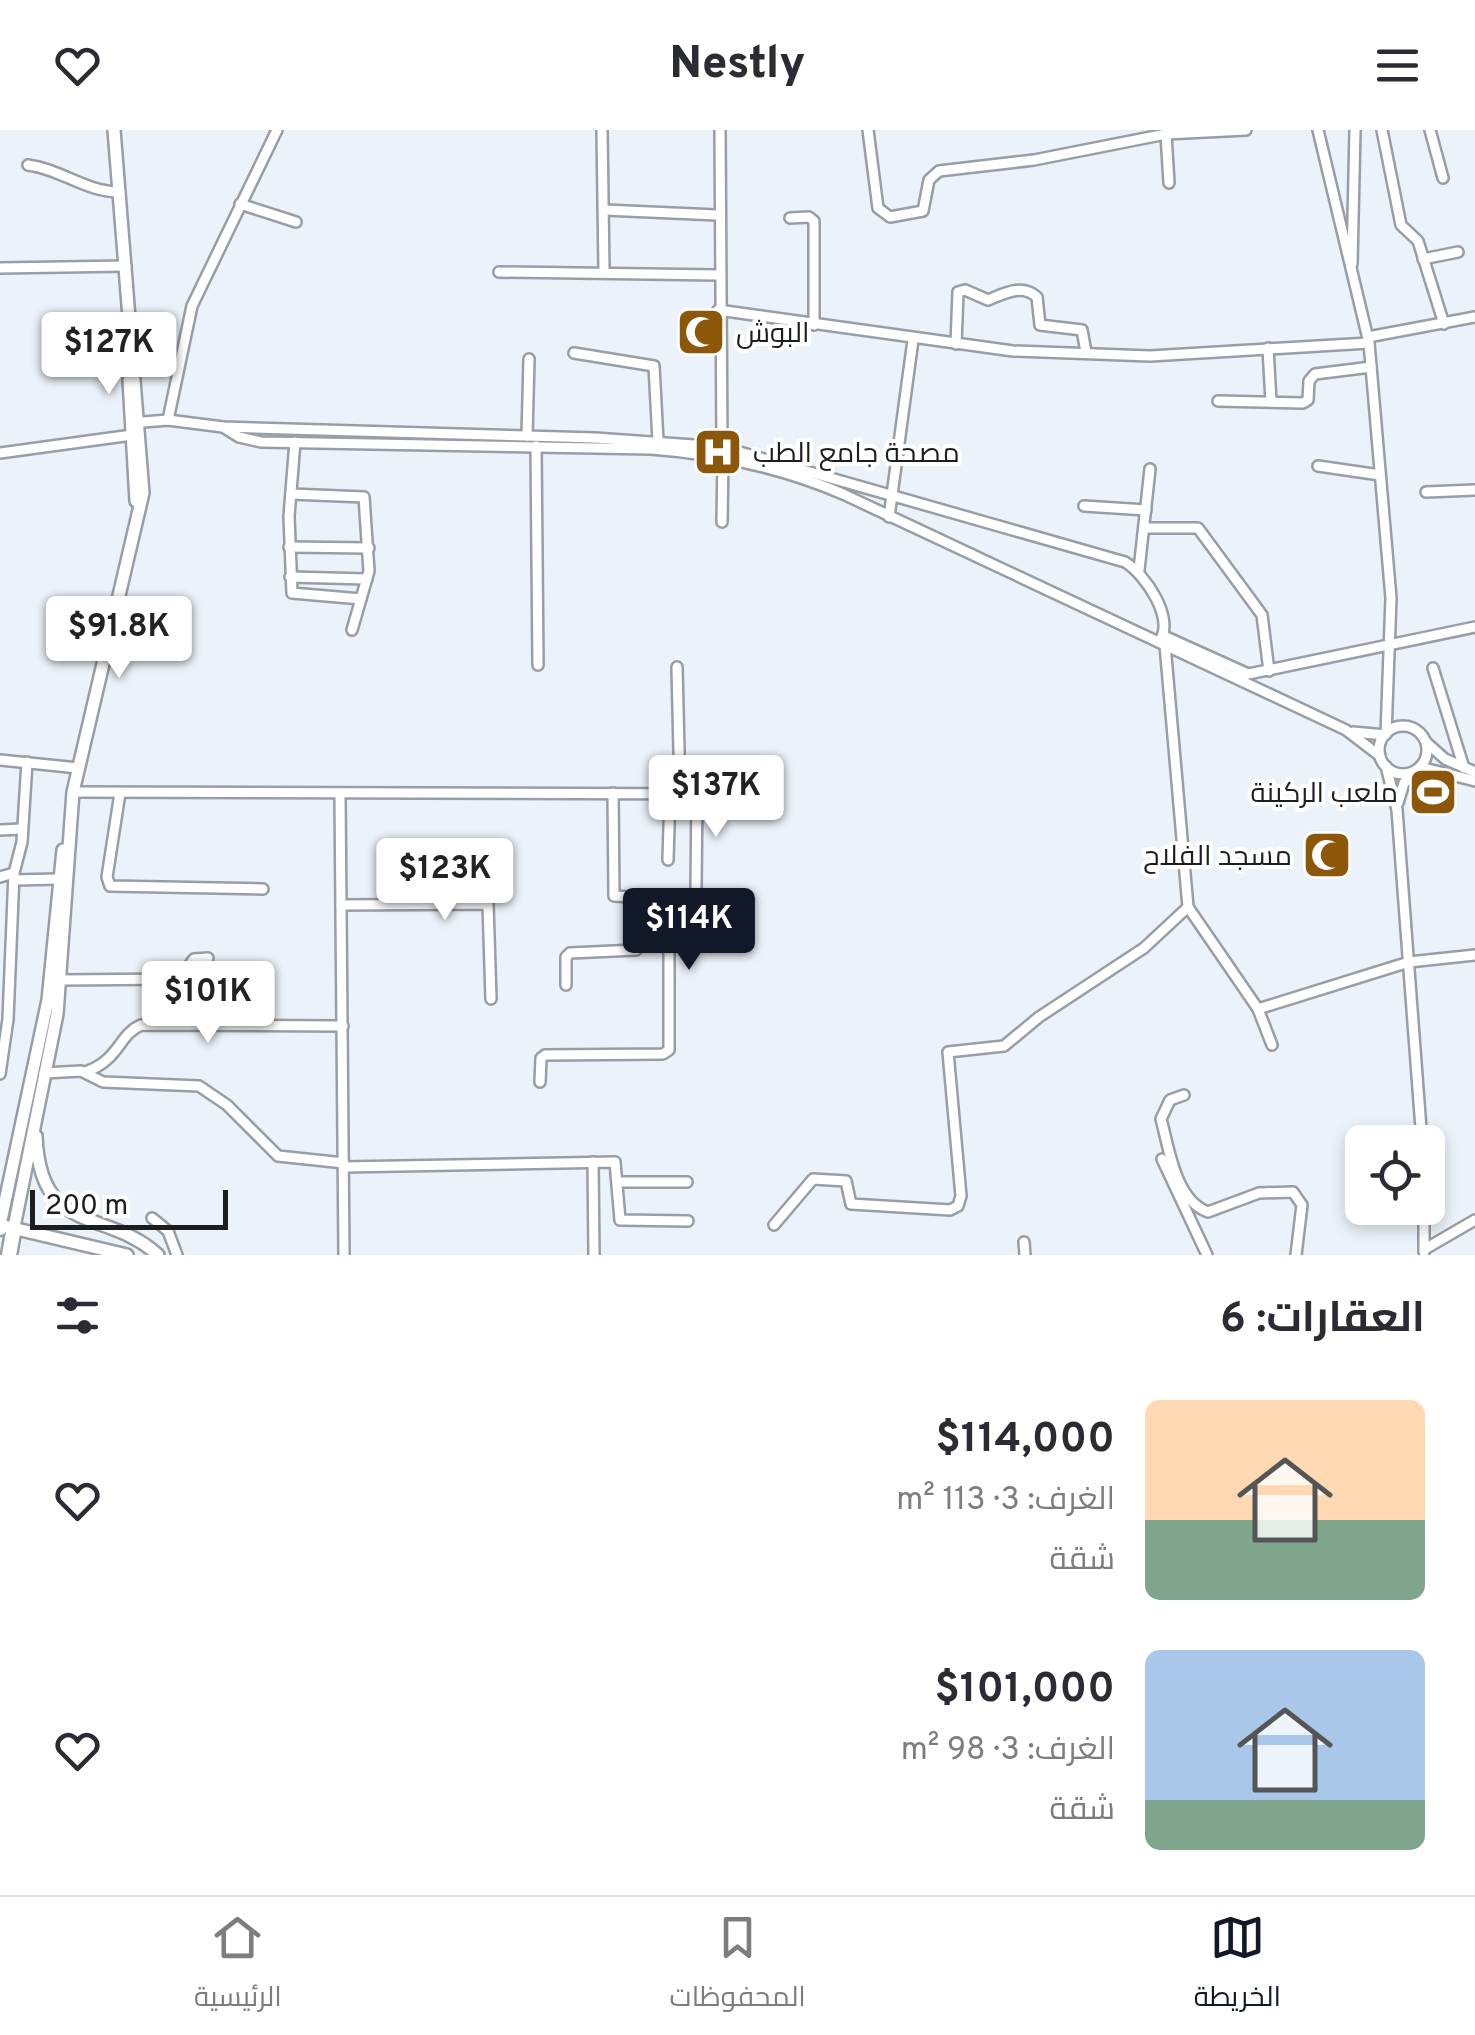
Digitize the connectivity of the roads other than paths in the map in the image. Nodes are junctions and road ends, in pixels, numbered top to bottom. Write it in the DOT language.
graph roads {
  1 [pos="114,130"];
  2 [pos="277,130"];
  3 [pos="602,130"];
  4 [pos="720,130"];
  5 [pos="868,130"];
  6 [pos="1246,130"];
  7 [pos="1318,130"];
  8 [pos="1355,130"];
  9 [pos="1382,130"];
  10 [pos="1430,130"];
  11 [pos="1166,134"];
  12 [pos="28,166"];
  13 [pos="1442,178"];
  14 [pos="1169,183"];
  15 [pos="120,192"];
  16 [pos="240,204"];
  17 [pos="604,210"];
  18 [pos="717,215"];
  19 [pos="790,218"];
  20 [pos="296,222"];
  21 [pos="1458,252"];
  22 [pos="1424,258"];
  23 [pos="126,266"];
  24 [pos="0,268"];
  25 [pos="604,271"];
  26 [pos="498,272"];
  27 [pos="1352,272"];
  28 [pos="717,275"];
  29 [pos="718,310"];
  30 [pos="1475,318"];
  31 [pos="1444,324"];
  32 [pos="814,326"];
  33 [pos="913,340"];
  34 [pos="1368,340"];
  35 [pos="956,344"];
  36 [pos="1268,348"];
  37 [pos="1086,352"];
  38 [pos="574,353"];
  39 [pos="528,360"];
  40 [pos="1371,367"];
  41 [pos="1218,401"];
  42 [pos="1270,402"];
  43 [pos="168,420"];
  44 [pos="134,427"];
  45 [pos="222,427"];
  46 [pos="414,432"];
  47 [pos="527,436"];
  48 [pos="658,441"];
  49 [pos="295,442"];
  50 [pos="415,444"];
  51 [pos="536,446"];
  52 [pos="722,452"];
  53 [pos="0,453"];
  54 [pos="1318,466"];
  55 [pos="1150,469"];
  56 [pos="1380,475"];
  57 [pos="821,479"];
  58 [pos="1475,490"];
  59 [pos="1426,492"];
  60 [pos="291,494"];
  61 [pos="893,494"];
  62 [pos="1084,506"];
  63 [pos="137,510"];
  64 [pos="1146,510"];
  65 [pos="889,517"];
  66 [pos="722,522"];
  67 [pos="1145,528"];
  68 [pos="289,547"];
  69 [pos="368,548"];
  70 [pos="1139,570"];
  71 [pos="290,577"];
  72 [pos="367,579"];
  73 [pos="360,599"];
  74 [pos="1475,627"];
  75 [pos="352,630"];
  76 [pos="1163,640"];
  77 [pos="1388,644"];
  78 [pos="538,665"];
  79 [pos="677,668"];
  80 [pos="1433,668"];
  81 [pos="1269,671"];
  82 [pos="1246,673"];
  83 [pos="1234,676"];
  84 [pos="1389,694"];
  85 [pos="1410,727"];
  86 [pos="1346,730"];
  87 [pos="1386,734"];
  88 [pos="1426,742"];
  89 [pos="0,760"];
  90 [pos="27,762"];
  91 [pos="1383,762"];
  92 [pos="78,768"];
  93 [pos="1418,768"];
  94 [pos="1464,768"];
  95 [pos="1475,772"];
  96 [pos="1475,782"];
  97 [pos="76,792"];
  98 [pos="120,793"];
  99 [pos="614,793"];
  100 [pos="675,793"];
  101 [pos="697,794"];
  102 [pos="714,794"];
  103 [pos="340,796"];
  104 [pos="1397,810"];
  105 [pos="0,830"];
  106 [pos="22,830"];
  107 [pos="66,846"];
  108 [pos="668,860"];
  109 [pos="0,876"];
  110 [pos="14,876"];
  111 [pos="58,879"];
  112 [pos="696,887"];
  113 [pos="264,889"];
  114 [pos="638,898"];
  115 [pos="342,905"];
  116 [pos="1188,907"];
  117 [pos="1475,956"];
  118 [pos="208,958"];
  119 [pos="1409,962"];
  120 [pos="61,980"];
  121 [pos="566,985"];
  122 [pos="490,999"];
  123 [pos="1258,1009"];
  124 [pos="4,1020"];
  125 [pos="343,1026"];
  126 [pos="1272,1046"];
  127 [pos="84,1072"];
  128 [pos="44,1073"];
  129 [pos="0,1074"];
  130 [pos="540,1082"];
  131 [pos="1184,1095"];
  132 [pos="36,1111"];
  133 [pos="1421,1125"];
  134 [pos="1162,1159"];
  135 [pos="593,1162"];
  136 [pos="344,1165"];
  137 [pos="619,1182"];
  138 [pos="688,1182"];
  139 [pos="152,1218"];
  140 [pos="688,1220"];
  141 [pos="1475,1220"];
  142 [pos="774,1225"];
  143 [pos="1424,1225"];
  144 [pos="5,1227"];
  145 [pos="1024,1242"];
  146 [pos="1424,1252"];
  147 [pos="9,1255"];
  148 [pos="127,1255"];
  149 [pos="158,1255"];
  150 [pos="177,1255"];
  151 [pos="344,1255"];
  152 [pos="594,1255"];
  153 [pos="1026,1255"];
  154 [pos="1207,1255"];
  155 [pos="1296,1255"];
  1 -- 15 [label="main road"];
  2 -- 16 [label="street"];
  3 -- 17 [label="street"];
  4 -- 18 [label="street"];
  5 -- 11 [label="street"];
  6 -- 11 [label="street"];
  7 -- 27 [label="street"];
  8 -- 27 [label="street"];
  9 -- 22 [label="street"];
  10 -- 13 [label="street"];
  11 -- 14 [label="street"];
  12 -- 15 [label="street"];
  15 -- 23 [label="main road"];
  16 -- 20 [label="street"];
  16 -- 43 [label="street"];
  17 -- 18 [label="street"];
  17 -- 25 [label="street"];
  18 -- 28 [label="street"];
  19 -- 32 [label="street"];
  21 -- 22 [label="street"];
  22 -- 31 [label="street"];
  23 -- 24 [label="street"];
  23 -- 44 [label="main road"];
  25 -- 26 [label="street"];
  25 -- 28 [label="street"];
  27 -- 34 [label="street"];
  28 -- 29 [label="street"];
  29 -- 32 [label="street"];
  29 -- 52 [label="street"];
  30 -- 31 [label="street"];
  31 -- 34 [label="street"];
  32 -- 33 [label="street"];
  33 -- 35 [label="street"];
  33 -- 61 [label="street"];
  34 -- 36 [label="street"];
  34 -- 40 [label="street"];
  35 -- 37 [label="street"];
  35 -- 37 [label="street"];
  36 -- 37 [label="street"];
  36 -- 42 [label="street"];
  38 -- 48 [label="street"];
  39 -- 47 [label="street"];
  40 -- 42 [label="street"];
  40 -- 56 [label="street"];
  41 -- 42 [label="street"];
  43 -- 44 [label="street"];
  43 -- 45 [label="street"];
  44 -- 53 [label="street"];
  44 -- 63 [label="main road"];
  45 -- 46 [label="street"];
  45 -- 49 [label="street"];
  46 -- 47 [label="street"];
  46 -- 50 [label="street"];
  47 -- 48 [label="street"];
  48 -- 52 [label="street"];
  49 -- 50 [label="street"];
  49 -- 60 [label="street"];
  50 -- 51 [label="street"];
  51 -- 52 [label="street"];
  51 -- 78 [label="street"];
  52 -- 57 [label="street"];
  52 -- 66 [label="street"];
  54 -- 56 [label="street"];
  55 -- 64 [label="street"];
  56 -- 77 [label="street"];
  57 -- 61 [label="street"];
  57 -- 65 [label="street"];
  58 -- 59 [label="street"];
  60 -- 68 [label="street"];
  60 -- 69 [label="street"];
  61 -- 65 [label="street"];
  61 -- 70 [label="street"];
  62 -- 64 [label="street"];
  63 -- 92 [label="main road"];
  63 -- 97 [label="main road"];
  64 -- 67 [label="street"];
  65 -- 76 [label="street"];
  67 -- 70 [label="street"];
  67 -- 81 [label="street"];
  68 -- 69 [label="street"];
  68 -- 71 [label="street"];
  69 -- 72 [label="street"];
  70 -- 76 [label="street"];
  71 -- 72 [label="street"];
  71 -- 73 [label="street"];
  72 -- 73 [label="street"];
  73 -- 75 [label="street"];
  74 -- 77 [label="street"];
  76 -- 82 [label="street"];
  76 -- 83 [label="street"];
  76 -- 116 [label="street"];
  77 -- 81 [label="street"];
  77 -- 84 [label="street"];
  79 -- 100 [label="street"];
  80 -- 94 [label="street"];
  81 -- 82 [label="street"];
  82 -- 83 [label="street"];
  83 -- 86 [label="street"];
  84 -- 85 [label="street"];
  84 -- 87 [label="street"];
  85 -- 87 [label="street"];
  85 -- 88 [label="street"];
  86 -- 87 [label="street"];
  86 -- 91 [label="street"];
  87 -- 91 [label="street"];
  88 -- 93 [label="street"];
  88 -- 94 [label="street"];
  89 -- 90 [label="street"];
  90 -- 92 [label="street"];
  90 -- 106 [label="street"];
  91 -- 93 [label="street"];
  91 -- 104 [label="street"];
  92 -- 97 [label="main road"];
  93 -- 96 [label="street"];
  93 -- 104 [label="street"];
  94 -- 95 [label="street"];
  97 -- 98 [label="street"];
  97 -- 107 [label="main road"];
  98 -- 103 [label="street"];
  98 -- 113 [label="street"];
  99 -- 100 [label="street"];
  99 -- 103 [label="street"];
  99 -- 114 [label="street"];
  100 -- 101 [label="street"];
  100 -- 108 [label="street"];
  101 -- 102 [label="street"];
  101 -- 112 [label="street"];
  103 -- 115 [label="street"];
  104 -- 119 [label="street"];
  105 -- 106 [label="street"];
  106 -- 110 [label="street"];
  107 -- 111 [label="main road"];
  107 -- 120 [label="main road"];
  109 -- 110 [label="street"];
  110 -- 111 [label="street"];
  110 -- 124 [label="street"];
  111 -- 144 [label="main road"];
  114 -- 121 [label="street"];
  114 -- 130 [label="street"];
  115 -- 122 [label="street"];
  115 -- 125 [label="street"];
  116 -- 123 [label="street"];
  116 -- 142 [label="street"];
  117 -- 119 [label="street"];
  118 -- 120 [label="street"];
  119 -- 123 [label="street"];
  119 -- 133 [label="street"];
  120 -- 128 [label="main road"];
  123 -- 126 [label="street"];
  124 -- 129 [label="street"];
  125 -- 127 [label="street"];
  125 -- 136 [label="street"];
  127 -- 128 [label="street"];
  127 -- 136 [label="street"];
  128 -- 132 [label="main road"];
  131 -- 155 [label="street"];
  132 -- 144 [label="main road"];
  132 -- 149 [label="main road"];
  134 -- 154 [label="street"];
  135 -- 136 [label="street"];
  135 -- 137 [label="street"];
  135 -- 152 [label="street"];
  136 -- 151 [label="street"];
  137 -- 138 [label="street"];
  137 -- 140 [label="street"];
  139 -- 150 [label="street"];
  141 -- 146 [label="street"];
  143 -- 146 [label="street"];
  144 -- 147 [label="highway"];
  144 -- 148 [label="main road"];
  145 -- 153 [label="street"];
}
